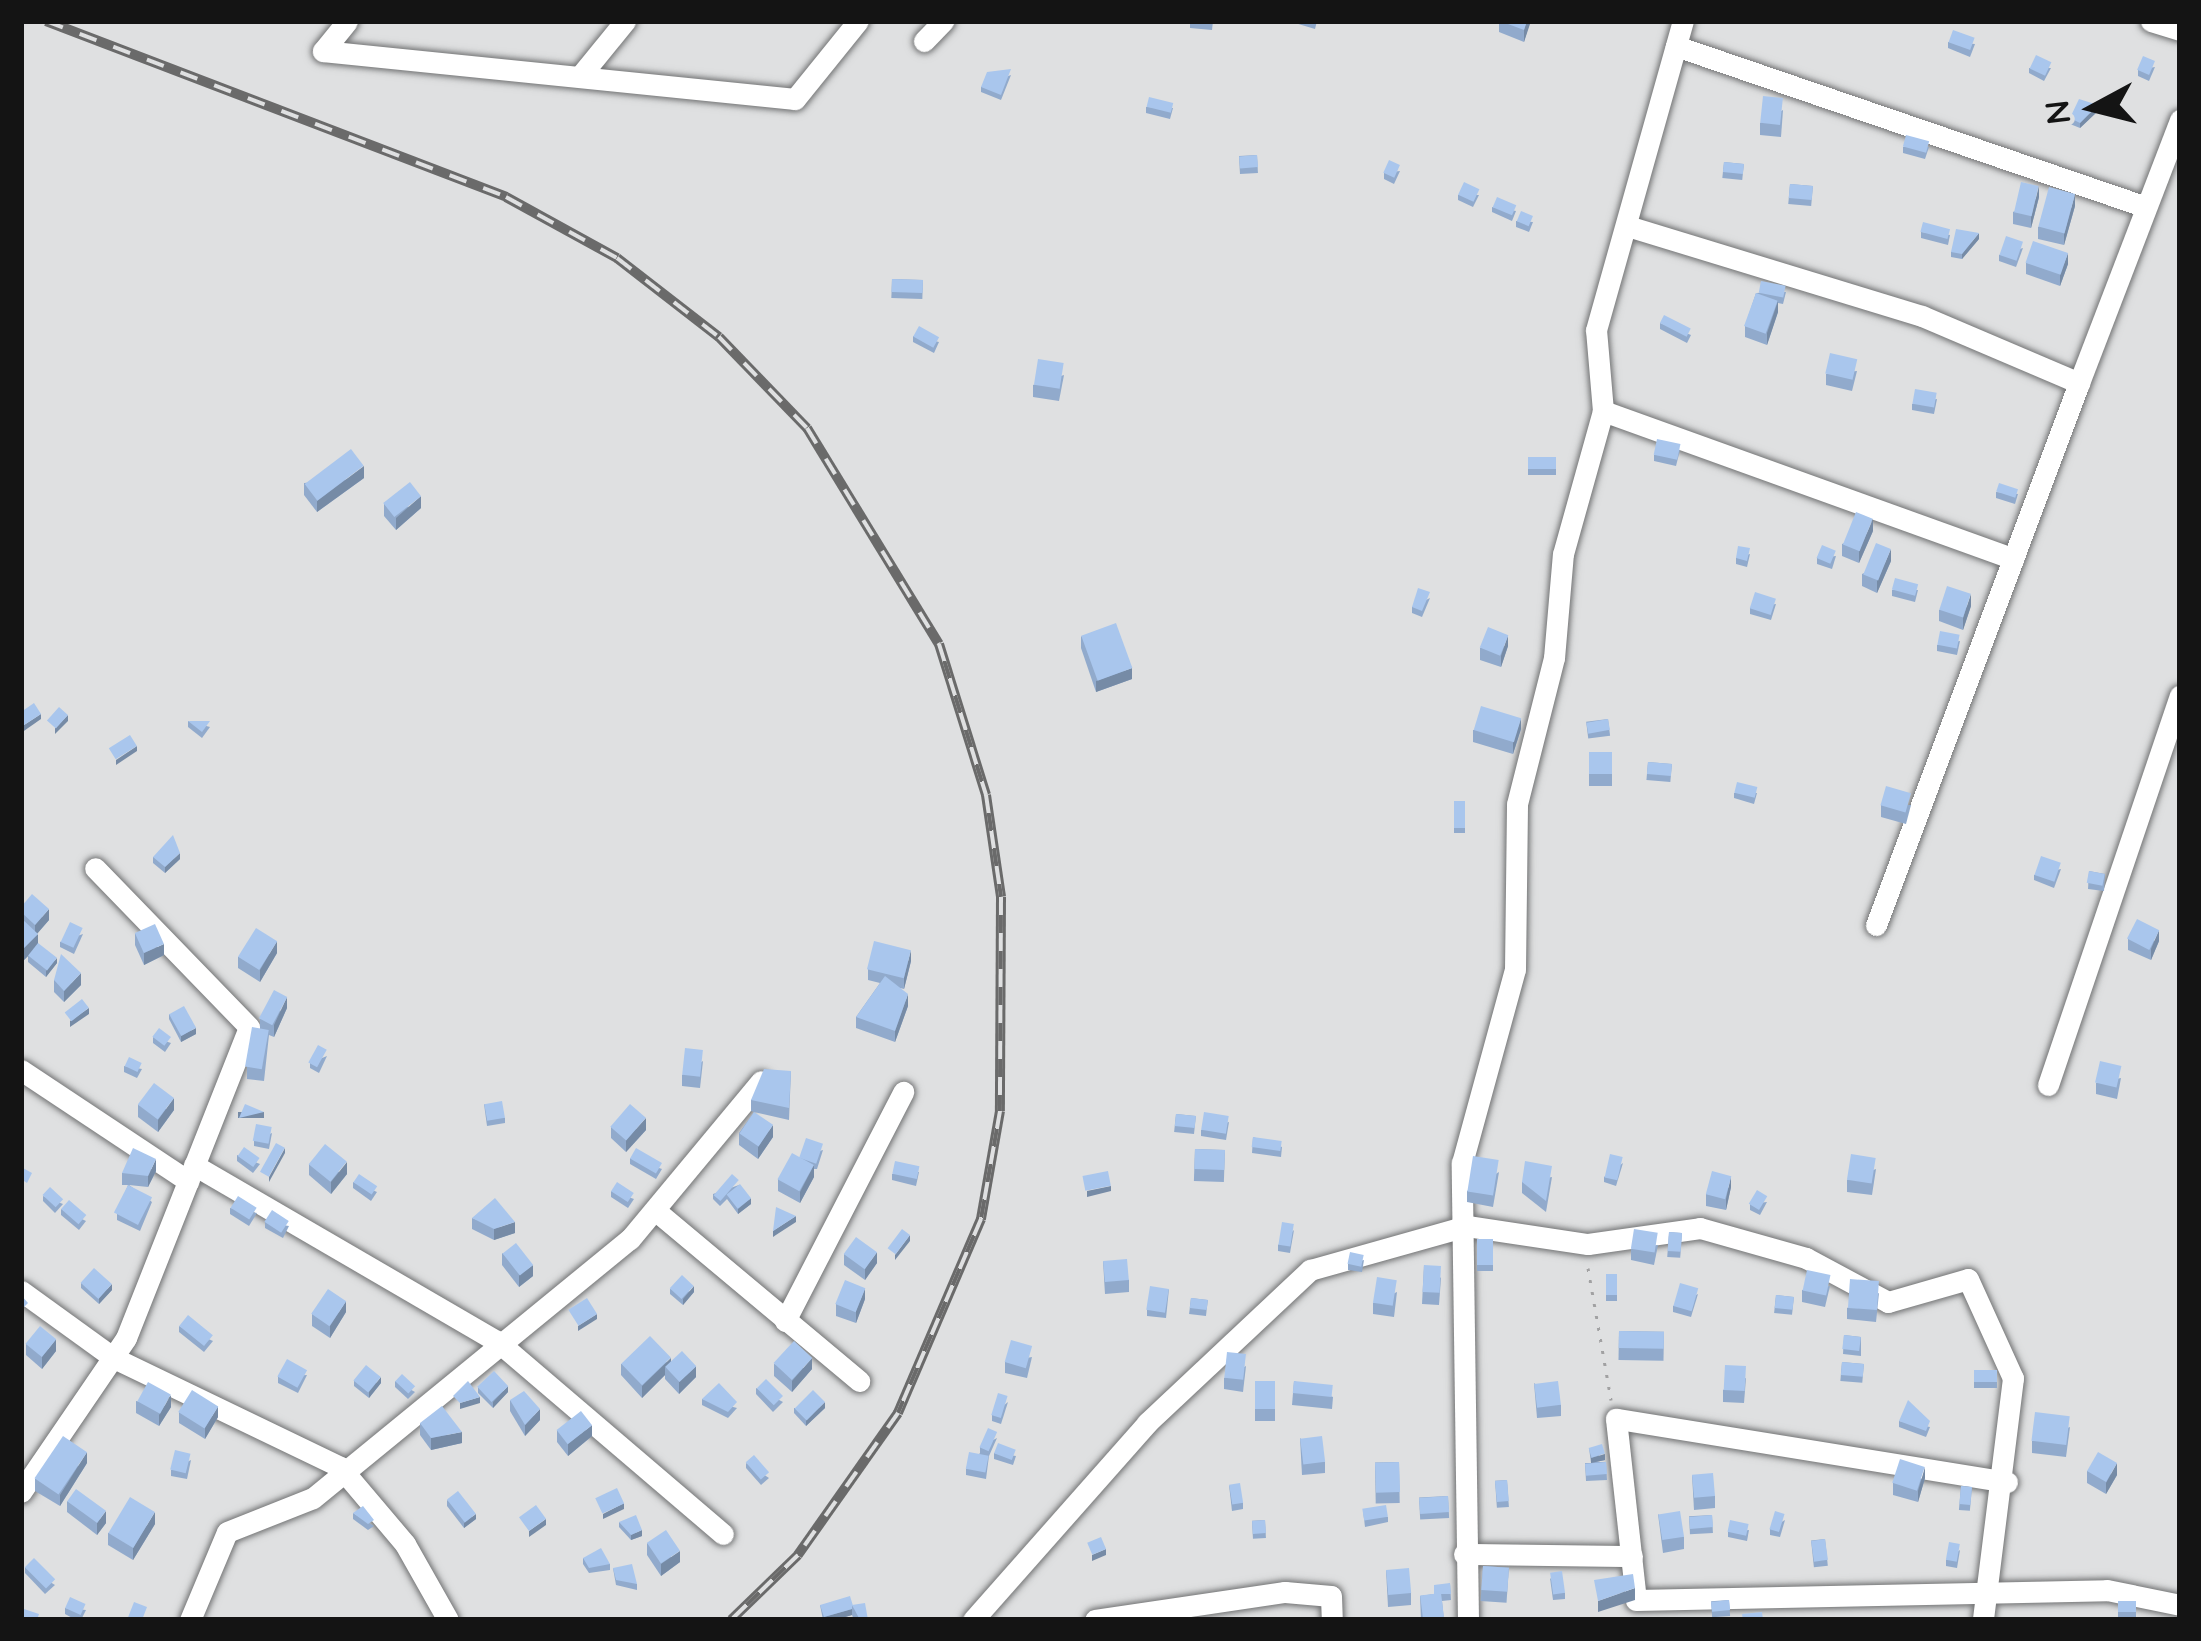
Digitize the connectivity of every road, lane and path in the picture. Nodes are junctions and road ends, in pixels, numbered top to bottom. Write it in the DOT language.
graph roads {
  1 [pos="347,21"];
  2 [pos="625,21"];
  3 [pos="858,21"];
  4 [pos="943,21"];
  5 [pos="1683,21"];
  6 [pos="2151,21"];
  7 [pos="2180,30"];
  8 [pos="924,41"];
  9 [pos="1676,46"];
  10 [pos="581,75"];
  11 [pos="2180,119"];
  12 [pos="2146,207"];
  13 [pos="1631,227"];
  14 [pos="2079,383"];
  15 [pos="1603,411"];
  16 [pos="2013,559"];
  17 [pos="2180,696"];
  18 [pos="95,868"];
  19 [pos="1876,925"];
  20 [pos="21,1070"];
  21 [pos="761,1081"];
  22 [pos="2048,1085"];
  23 [pos="903,1092"];
  24 [pos="191,1173"];
  25 [pos="656,1211"];
  26 [pos="1468,1226"];
  27 [pos="1588,1244"];
  28 [pos="21,1291"];
  29 [pos="785,1321"];
  30 [pos="497,1341"];
  31 [pos="114,1358"];
  32 [pos="859,1381"];
  33 [pos="1616,1419"];
  34 [pos="340,1467"];
  35 [pos="2006,1482"];
  36 [pos="21,1492"];
  37 [pos="723,1534"];
  38 [pos="1464,1554"];
  39 [pos="1632,1556"];
  40 [pos="1985,1592"];
  41 [pos="2180,1605"];
  42 [pos="1638,1610"];
  43 [pos="190,1620"];
  44 [pos="448,1620"];
  45 [pos="974,1620"];
  46 [pos="1095,1620"];
  47 [pos="1332,1620"];
  48 [pos="1468,1620"];
  49 [pos="1983,1620"];
  1 -- 10 [label="street"];
  2 -- 10 [label="street"];
  3 -- 10 [label="street"];
  4 -- 8 [label="street"];
  5 -- 9 [label="street"];
  6 -- 7 [label="street"];
  9 -- 12 [label="street"];
  9 -- 13 [label="street"];
  11 -- 12 [label="street"];
  12 -- 14 [label="street"];
  13 -- 14 [label="street"];
  13 -- 15 [label="street"];
  14 -- 16 [label="street"];
  15 -- 16 [label="street"];
  15 -- 26 [label="street"];
  16 -- 19 [label="street"];
  17 -- 22 [label="street"];
  18 -- 24 [label="street"];
  20 -- 24 [label="street"];
  21 -- 25 [label="street"];
  23 -- 29 [label="street"];
  24 -- 30 [label="street"];
  24 -- 31 [label="street"];
  25 -- 29 [label="street"];
  25 -- 30 [label="street"];
  26 -- 27 [label="street"];
  26 -- 38 [label="street"];
  26 -- 45 [label="street"];
  27 -- 33 [label="path"];
  27 -- 35 [label="street"];
  28 -- 31 [label="street"];
  29 -- 32 [label="street"];
  30 -- 34 [label="street"];
  30 -- 37 [label="street"];
  31 -- 34 [label="street"];
  31 -- 36 [label="street"];
  33 -- 35 [label="street"];
  33 -- 39 [label="street"];
  34 -- 43 [label="street"];
  34 -- 44 [label="street"];
  35 -- 40 [label="street"];
  38 -- 39 [label="street"];
  38 -- 48 [label="street"];
  39 -- 42 [label="street"];
  40 -- 41 [label="street"];
  40 -- 42 [label="street"];
  40 -- 49 [label="street"];
  46 -- 47 [label="street"];
}
